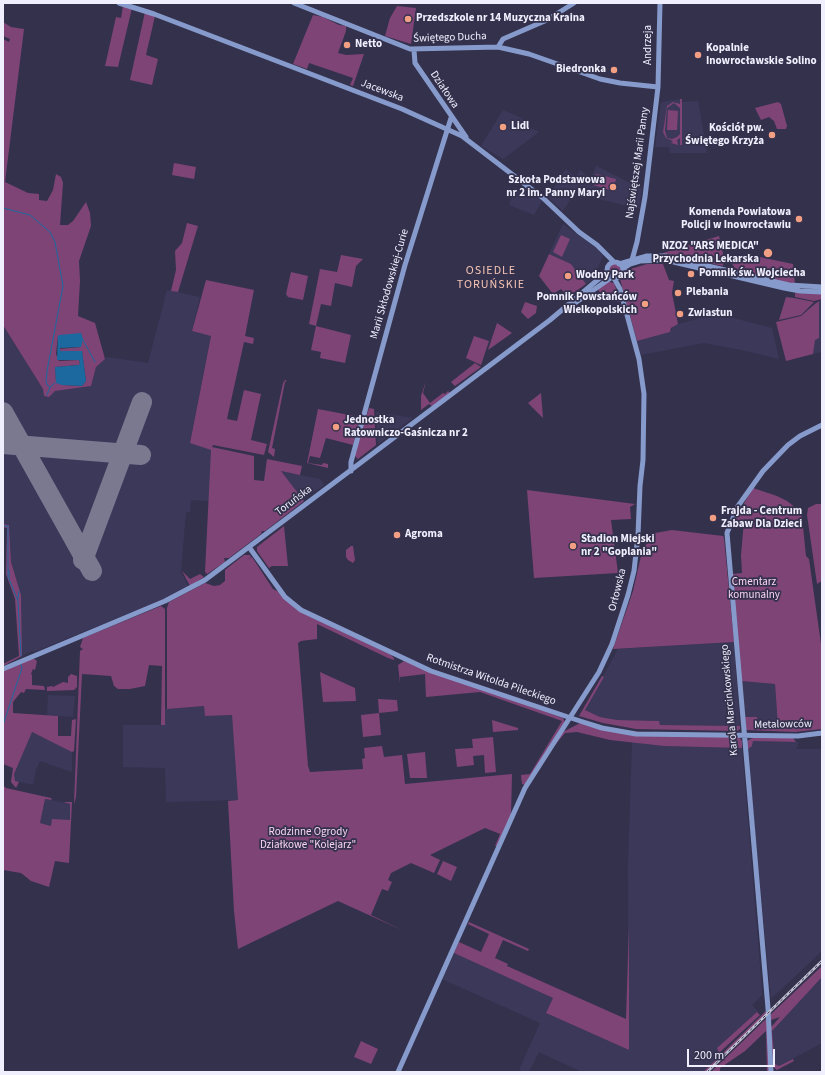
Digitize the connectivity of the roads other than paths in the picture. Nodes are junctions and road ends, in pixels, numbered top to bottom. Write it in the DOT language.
graph roads {
  1 [pos="119,3"];
  2 [pos="294,3"];
  3 [pos="574,3"];
  4 [pos="660,3"];
  5 [pos="498,47"];
  6 [pos="414,50"];
  7 [pos="658,87"];
  8 [pos="451,118"];
  9 [pos="447,129"];
  10 [pos="466,138"];
  11 [pos="637,242"];
  12 [pos="647,256"];
  13 [pos="632,260"];
  14 [pos="614,263"];
  15 [pos="623,269"];
  16 [pos="607,272"];
  17 [pos="615,277"];
  18 [pos="822,287"];
  19 [pos="822,292"];
  20 [pos="562,311"];
  21 [pos="822,425"];
  22 [pos="352,458"];
  23 [pos="360,464"];
  24 [pos="351,471"];
  25 [pos="249,547"];
  26 [pos="3,668"];
  27 [pos="570,718"];
  28 [pos="822,733"];
  29 [pos="744,736"];
  30 [pos="398,1072"];
  31 [pos="771,1072"];
  1 -- 9 [label="street, Jacewska"];
  2 -- 6 [label="street, Świętego Ducha"];
  3 -- 5 [label="street"];
  4 -- 7 [label="street, Andrzeja"];
  5 -- 6 [label="street, Świętego Ducha"];
  5 -- 7 [label="street, Świętego Ducha"];
  6 -- 8 [label="street, Działowa"];
  7 -- 11 [label="street, Najświętszej Marii Panny"];
  8 -- 9 [label="street, Marii Skłodowskiej-Curie"];
  8 -- 10 [label="street, Działowa"];
  9 -- 10 [label="street, Jacewska"];
  9 -- 22 [label="street, Marii Skłodowskiej-Curie"];
  10 -- 14 [label="street, Jacewska"];
  11 -- 12 [label="street"];
  11 -- 13 [label="street, Najświętszej Marii Panny"];
  12 -- 13 [label="street"];
  12 -- 18 [label="street"];
  13 -- 14 [label="street"];
  14 -- 15 [label="street"];
  14 -- 16 [label="street"];
  15 -- 17 [label="street"];
  15 -- 19 [label="street"];
  16 -- 17 [label="street, Orłowska"];
  16 -- 20 [label="street, Toruńska"];
  17 -- 20 [label="street, Toruńska"];
  17 -- 27 [label="street, Orłowska"];
  20 -- 23 [label="street, Toruńska"];
  21 -- 29 [label="street, Karola Marcinkowskiego"];
  22 -- 23 [label="street"];
  22 -- 24 [label="street, Marii Skłodowskiej-Curie"];
  23 -- 24 [label="street, Toruńska"];
  24 -- 25 [label="street, Toruńska"];
  25 -- 26 [label="street, Toruńska"];
  25 -- 27 [label="street, Rotmistrza Witolda Pileckiego"];
  27 -- 29 [label="street, Rotmistrza Witolda Pileckiego"];
  27 -- 30 [label="street, Orłowska"];
  28 -- 29 [label="street, Metalowców"];
  29 -- 31 [label="street, Karola Marcinkowskiego"];
}
